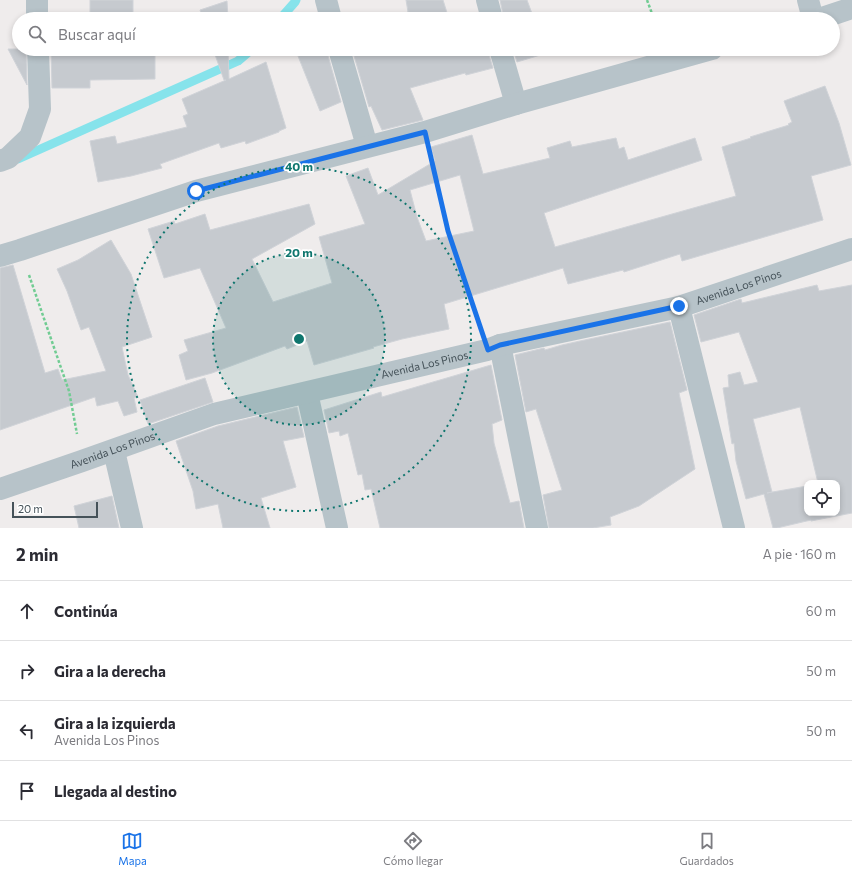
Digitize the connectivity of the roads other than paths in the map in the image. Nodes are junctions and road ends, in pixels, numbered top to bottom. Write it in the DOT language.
graph roads {
  1 [pos="37,0"];
  2 [pos="326,0"];
  3 [pos="487,0"];
  4 [pos="808,0"];
  5 [pos="852,8"];
  6 [pos="37,12"];
  7 [pos="329,12"];
  8 [pos="490,12"];
  9 [pos="811,12"];
  10 [pos="840,12"];
  11 [pos="38,56"];
  12 [pos="341,56"];
  13 [pos="502,56"];
  14 [pos="687,56"];
  15 [pos="516,104"];
  16 [pos="367,146"];
  17 [pos="0,161"];
  18 [pos="852,249"];
  19 [pos="10,253"];
  20 [pos="679,306"];
  21 [pos="494,347"];
  22 [pos="307,393"];
  23 [pos="114,451"];
  24 [pos="0,489"];
  25 [pos="132,528"];
  26 [pos="336,528"];
  27 [pos="537,528"];
  28 [pos="734,528"];
  1 -- 6 [label="street"];
  2 -- 7 [label="street"];
  3 -- 8 [label="street"];
  4 -- 9 [label="street"];
  5 -- 10 [label="street"];
  11 -- 17 [label="street"];
  12 -- 16 [label="street"];
  13 -- 15 [label="street"];
  14 -- 15 [label="street"];
  15 -- 16 [label="street"];
  16 -- 19 [label="street"];
  18 -- 20 [label="street, Avenida Los Pinos"];
  20 -- 21 [label="street, Avenida Los Pinos"];
  20 -- 28 [label="street"];
  21 -- 22 [label="street, Avenida Los Pinos"];
  21 -- 27 [label="street"];
  22 -- 23 [label="street, Avenida Los Pinos"];
  22 -- 26 [label="street"];
  23 -- 24 [label="street, Avenida Los Pinos"];
  23 -- 25 [label="street"];
}
